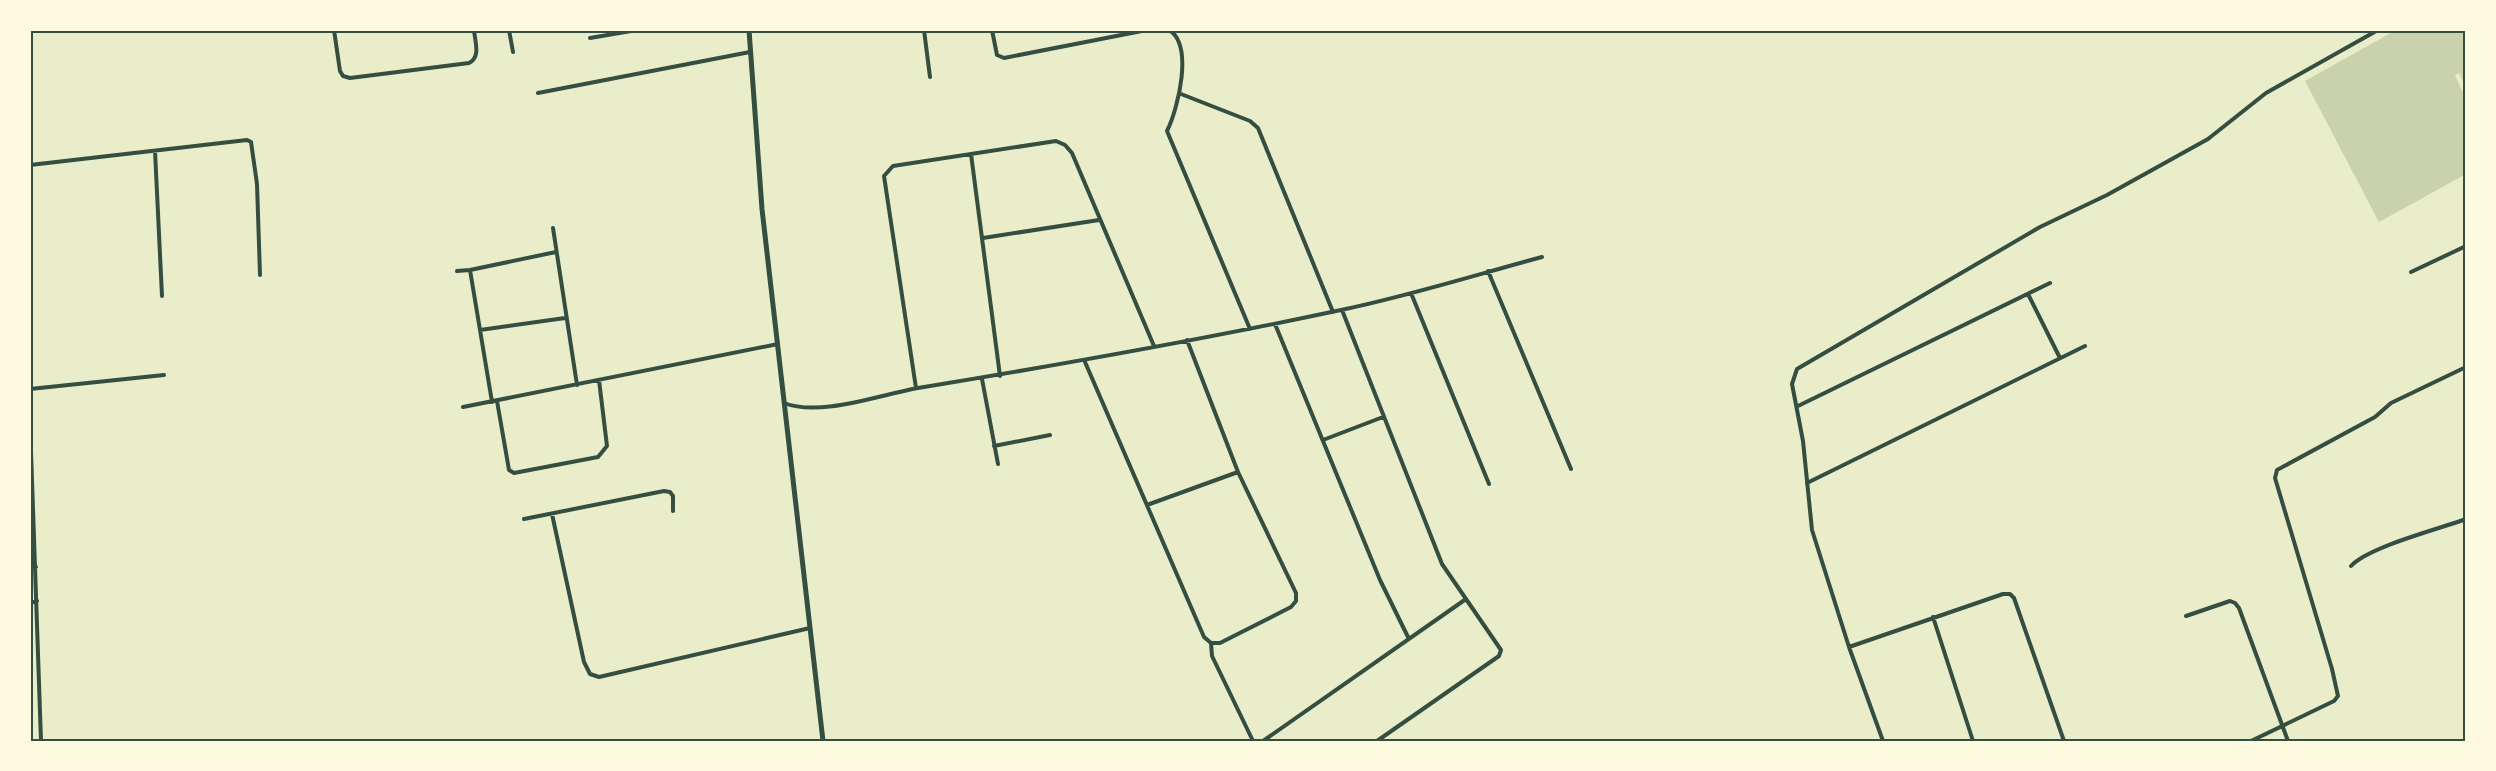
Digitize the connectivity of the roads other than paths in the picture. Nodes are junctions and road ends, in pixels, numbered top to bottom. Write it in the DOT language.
graph roads {
  1 [pos="334,30"];
  2 [pos="474,30"];
  3 [pos="509,30"];
  4 [pos="637,30"];
  5 [pos="749,30"];
  6 [pos="924,30"];
  7 [pos="992,30"];
  8 [pos="1147,30"];
  9 [pos="1169,30"];
  10 [pos="2378,30"];
  11 [pos="611,32"];
  12 [pos="590,38"];
  13 [pos="513,52"];
  14 [pos="751,52"];
  15 [pos="930,77"];
  16 [pos="538,93"];
  17 [pos="1181,94"];
  18 [pos="155,150"];
  19 [pos="971,154"];
  20 [pos="30,165"];
  21 [pos="1099,220"];
  22 [pos="553,228"];
  23 [pos="983,238"];
  24 [pos="2466,246"];
  25 [pos="556,252"];
  26 [pos="1542,257"];
  27 [pos="470,270"];
  28 [pos="457,271"];
  29 [pos="1488,272"];
  30 [pos="2412,272"];
  31 [pos="260,275"];
  32 [pos="2050,283"];
  33 [pos="1411,293"];
  34 [pos="2028,294"];
  35 [pos="162,296"];
  36 [pos="1342,310"];
  37 [pos="1334,312"];
  38 [pos="565,318"];
  39 [pos="1275,324"];
  40 [pos="1250,329"];
  41 [pos="480,330"];
  42 [pos="1187,340"];
  43 [pos="779,344"];
  44 [pos="1154,346"];
  45 [pos="2085,346"];
  46 [pos="2060,358"];
  47 [pos="1084,362"];
  48 [pos="2466,367"];
  49 [pos="164,375"];
  50 [pos="1000,376"];
  51 [pos="982,379"];
  52 [pos="598,380"];
  53 [pos="577,385"];
  54 [pos="916,388"];
  55 [pos="30,389"];
  56 [pos="494,402"];
  57 [pos="784,403"];
  58 [pos="1798,406"];
  59 [pos="463,407"];
  60 [pos="1383,417"];
  61 [pos="30,422"];
  62 [pos="1050,435"];
  63 [pos="1323,440"];
  64 [pos="994,446"];
  65 [pos="998,464"];
  66 [pos="1571,469"];
  67 [pos="1238,472"];
  68 [pos="1807,483"];
  69 [pos="1489,484"];
  70 [pos="1147,505"];
  71 [pos="673,511"];
  72 [pos="552,514"];
  73 [pos="524,519"];
  74 [pos="2466,519"];
  75 [pos="2351,566"];
  76 [pos="30,567"];
  77 [pos="36,567"];
  78 [pos="1466,599"];
  79 [pos="37,600"];
  80 [pos="30,603"];
  81 [pos="2186,616"];
  82 [pos="1933,617"];
  83 [pos="810,628"];
  84 [pos="1408,637"];
  85 [pos="1211,643"];
  86 [pos="1849,646"];
  87 [pos="2282,726"];
  88 [pos="40,741"];
  89 [pos="823,741"];
  90 [pos="1253,741"];
  91 [pos="1263,741"];
  92 [pos="1377,741"];
  93 [pos="1883,741"];
  94 [pos="1973,741"];
  95 [pos="2064,741"];
  96 [pos="2251,741"];
  97 [pos="2288,741"];
  1 -- 2 [label="street"];
  3 -- 13 [label="street"];
  4 -- 11 [label="street"];
  5 -- 14 [label="street"];
  6 -- 15 [label="street"];
  7 -- 8 [label="street"];
  9 -- 17 [label="street"];
  10 -- 58 [label="street"];
  11 -- 12 [label="street"];
  14 -- 16 [label="street"];
  14 -- 43 [label="street"];
  17 -- 37 [label="street"];
  17 -- 40 [label="street"];
  18 -- 20 [label="street"];
  18 -- 31 [label="street"];
  18 -- 35 [label="street"];
  19 -- 21 [label="street"];
  19 -- 23 [label="street"];
  19 -- 54 [label="street"];
  21 -- 23 [label="street"];
  21 -- 44 [label="street"];
  22 -- 25 [label="street"];
  23 -- 50 [label="street"];
  24 -- 30 [label="street"];
  25 -- 27 [label="street"];
  25 -- 38 [label="street"];
  26 -- 29 [label="street"];
  27 -- 28 [label="street"];
  27 -- 41 [label="street"];
  29 -- 33 [label="street"];
  29 -- 66 [label="street"];
  32 -- 34 [label="street"];
  33 -- 36 [label="street"];
  33 -- 69 [label="street"];
  34 -- 46 [label="street"];
  34 -- 58 [label="street"];
  36 -- 37 [label="street"];
  36 -- 60 [label="street"];
  37 -- 39 [label="street"];
  38 -- 41 [label="street"];
  38 -- 53 [label="street"];
  39 -- 40 [label="street"];
  39 -- 63 [label="street"];
  40 -- 42 [label="street"];
  41 -- 56 [label="street"];
  42 -- 44 [label="street"];
  42 -- 67 [label="street"];
  43 -- 52 [label="street"];
  43 -- 57 [label="street"];
  44 -- 47 [label="street"];
  45 -- 46 [label="street"];
  46 -- 68 [label="street"];
  47 -- 50 [label="street"];
  47 -- 70 [label="street"];
  48 -- 87 [label="street"];
  49 -- 55 [label="street"];
  50 -- 51 [label="street"];
  51 -- 54 [label="street"];
  51 -- 64 [label="street"];
  52 -- 53 [label="street"];
  52 -- 56 [label="street"];
  53 -- 56 [label="street"];
  54 -- 57 [label="street"];
  56 -- 59 [label="street"];
  57 -- 83 [label="street"];
  58 -- 68 [label="street"];
  60 -- 63 [label="street"];
  60 -- 78 [label="street"];
  61 -- 77 [label="street"];
  62 -- 64 [label="street"];
  63 -- 84 [label="street"];
  64 -- 65 [label="street"];
  67 -- 70 [label="street"];
  67 -- 85 [label="street"];
  68 -- 86 [label="street"];
  70 -- 85 [label="street"];
  71 -- 72 [label="street"];
  72 -- 73 [label="street"];
  72 -- 83 [label="street"];
  74 -- 75 [label="street"];
  76 -- 77 [label="street"];
  77 -- 79 [label="street"];
  78 -- 84 [label="street"];
  78 -- 92 [label="street"];
  79 -- 80 [label="street"];
  79 -- 88 [label="street"];
  81 -- 87 [label="street"];
  82 -- 86 [label="street"];
  82 -- 94 [label="street"];
  82 -- 95 [label="street"];
  83 -- 89 [label="street"];
  84 -- 91 [label="street"];
  85 -- 90 [label="street"];
  86 -- 93 [label="street"];
  87 -- 96 [label="street"];
  87 -- 97 [label="street"];
}
